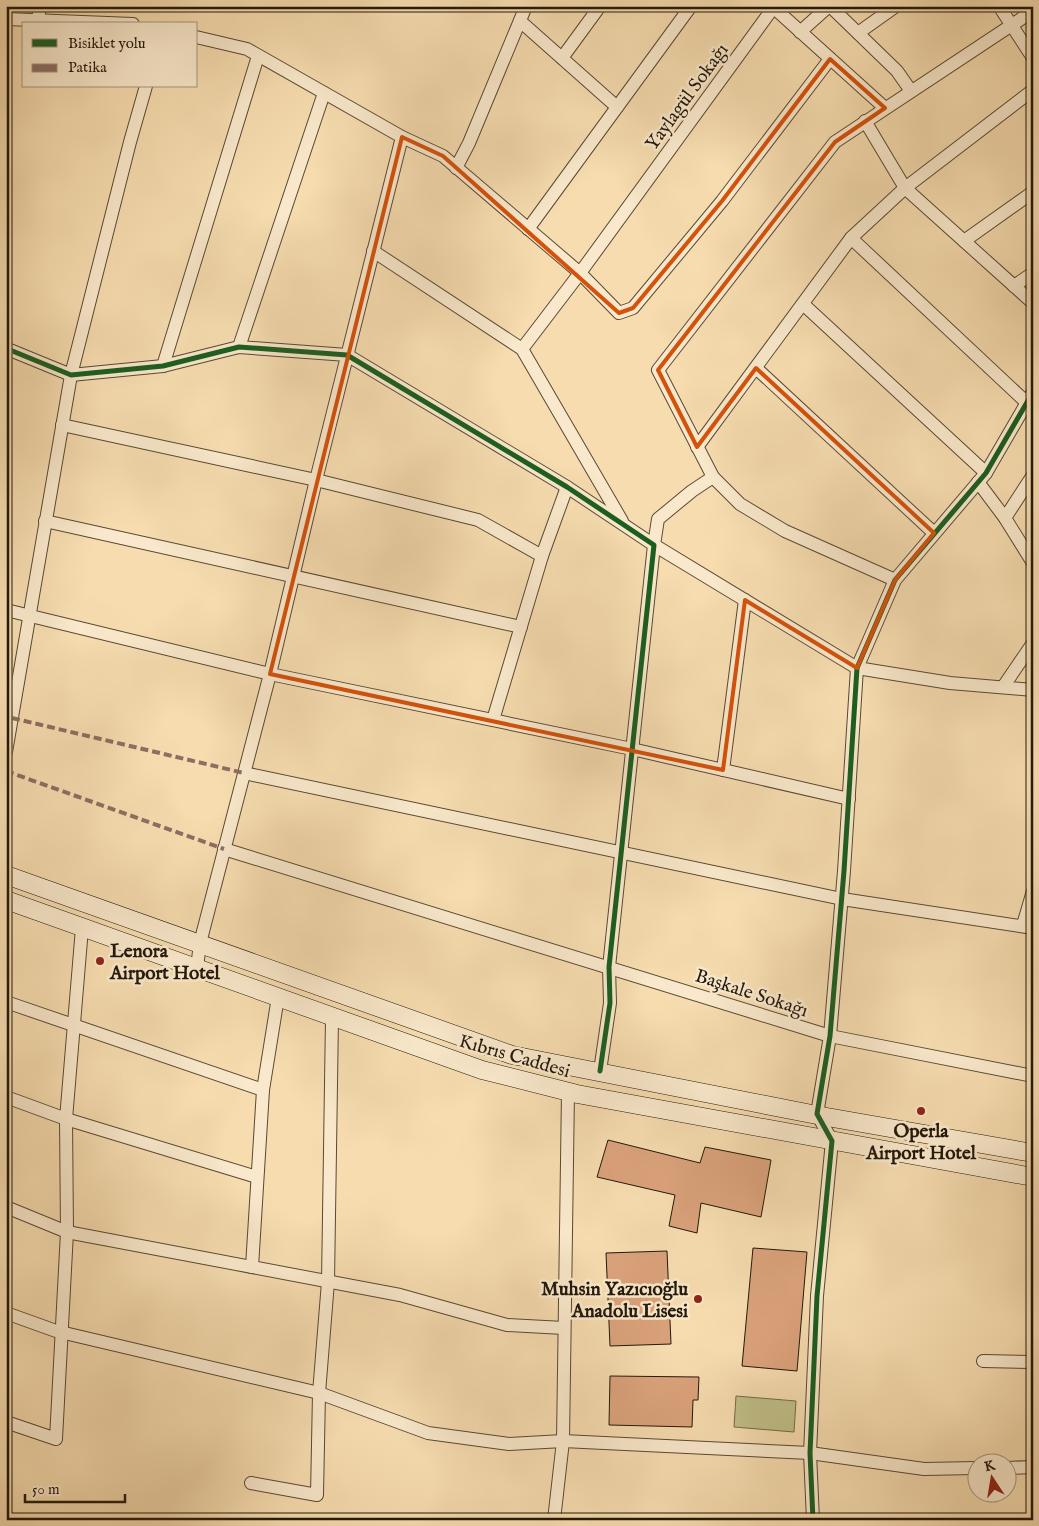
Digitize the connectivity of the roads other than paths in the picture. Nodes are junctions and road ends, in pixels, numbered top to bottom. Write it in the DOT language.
graph roads {
  1 [pos="40,6"];
  2 [pos="526,6"];
  3 [pos="600,6"];
  4 [pos="691,6"];
  5 [pos="830,6"];
  6 [pos="896,6"];
  7 [pos="999,6"];
  8 [pos="773,7"];
  9 [pos="1033,11"];
  10 [pos="6,19"];
  11 [pos="38,20"];
  12 [pos="520,21"];
  13 [pos="86,22"];
  14 [pos="1012,26"];
  15 [pos="800,32"];
  16 [pos="858,33"];
  17 [pos="198,38"];
  18 [pos="258,56"];
  19 [pos="562,58"];
  20 [pos="1033,58"];
  21 [pos="830,59"];
  22 [pos="145,88"];
  23 [pos="1033,90"];
  24 [pos="911,91"];
  25 [pos="324,93"];
  26 [pos="617,107"];
  27 [pos="885,108"];
  28 [pos="865,121"];
  29 [pos="402,137"];
  30 [pos="456,168"];
  31 [pos="905,188"];
  32 [pos="1033,192"];
  33 [pos="528,230"];
  34 [pos="851,238"];
  35 [pos="964,241"];
  36 [pos="373,251"];
  37 [pos="1033,273"];
  38 [pos="580,274"];
  39 [pos="1014,286"];
  40 [pos="1033,303"];
  41 [pos="803,304"];
  42 [pos="239,347"];
  43 [pos="522,349"];
  44 [pos="7,352"];
  45 [pos="347,355"];
  46 [pos="163,366"];
  47 [pos="756,368"];
  48 [pos="71,374"];
  49 [pos="1029,397"];
  50 [pos="62,425"];
  51 [pos="697,447"];
  52 [pos="1033,475"];
  53 [pos="713,477"];
  54 [pos="982,478"];
  55 [pos="316,480"];
  56 [pos="567,487"];
  57 [pos="1005,518"];
  58 [pos="45,520"];
  59 [pos="625,526"];
  60 [pos="934,533"];
  61 [pos="654,545"];
  62 [pos="542,556"];
  63 [pos="1033,563"];
  64 [pos="292,576"];
  65 [pos="895,580"];
  66 [pos="745,600"];
  67 [pos="6,610"];
  68 [pos="30,615"];
  69 [pos="521,627"];
  70 [pos="1033,643"];
  71 [pos="857,668"];
  72 [pos="270,674"];
  73 [pos="1003,688"];
  74 [pos="1033,690"];
  75 [pos="493,720"];
  76 [pos="632,750"];
  77 [pos="6,752"];
  78 [pos="723,770"];
  79 [pos="244,773"];
  80 [pos="849,799"];
  81 [pos="224,849"];
  82 [pos="621,854"];
  83 [pos="6,875"];
  84 [pos="1033,890"];
  85 [pos="842,899"];
  86 [pos="6,900"];
  87 [pos="1028,926"];
  88 [pos="82,928"];
  89 [pos="200,943"];
  90 [pos="609,967"];
  91 [pos="198,968"];
  92 [pos="278,997"];
  93 [pos="6,1002"];
  94 [pos="332,1018"];
  95 [pos="74,1026"];
  96 [pos="830,1036"];
  97 [pos="600,1072"];
  98 [pos="1033,1076"];
  99 [pos="263,1090"];
  100 [pos="568,1092"];
  101 [pos="6,1097"];
  102 [pos="817,1114"];
  103 [pos="66,1119"];
  104 [pos="832,1141"];
  105 [pos="1033,1153"];
  106 [pos="257,1177"];
  107 [pos="1033,1177"];
  108 [pos="6,1207"];
  109 [pos="67,1232"];
  110 [pos="252,1267"];
  111 [pos="328,1282"];
  112 [pos="6,1313"];
  113 [pos="564,1328"];
  114 [pos="63,1333"];
  115 [pos="983,1361"];
  116 [pos="1033,1362"];
  117 [pos="319,1393"];
  118 [pos="6,1422"];
  119 [pos="563,1441"];
  120 [pos="810,1453"];
  121 [pos="1033,1467"];
  122 [pos="966,1468"];
  123 [pos="1016,1468"];
  124 [pos="251,1483"];
  125 [pos="554,1520"];
  126 [pos="813,1520"];
  1 -- 11 [label="street"];
  2 -- 12 [label="street"];
  3 -- 19 [label="street"];
  4 -- 26 [label="street"];
  5 -- 15 [label="street"];
  5 -- 16 [label="street"];
  6 -- 16 [label="street"];
  7 -- 14 [label="street"];
  8 -- 15 [label="street"];
  8 -- 38 [label="street, Yaylagül Sokağı"];
  9 -- 14 [label="street"];
  10 -- 11 [label="street"];
  11 -- 13 [label="street"];
  12 -- 19 [label="street"];
  12 -- 30 [label="street"];
  14 -- 20 [label="street"];
  14 -- 24 [label="street"];
  15 -- 21 [label="street"];
  16 -- 24 [label="street"];
  17 -- 18 [label="street"];
  18 -- 25 [label="street"];
  18 -- 46 [label="street"];
  19 -- 26 [label="street"];
  21 -- 27 [label="street"];
  21 -- 38 [label="street"];
  22 -- 48 [label="street"];
  23 -- 31 [label="street"];
  24 -- 27 [label="street"];
  25 -- 29 [label="street"];
  25 -- 42 [label="street"];
  26 -- 33 [label="street"];
  27 -- 28 [label="street"];
  28 -- 31 [label="street"];
  28 -- 51 [label="street"];
  29 -- 30 [label="street"];
  29 -- 36 [label="street"];
  30 -- 33 [label="street"];
  31 -- 34 [label="street"];
  31 -- 35 [label="street"];
  32 -- 35 [label="street"];
  33 -- 38 [label="street"];
  34 -- 41 [label="street"];
  34 -- 49 [label="street"];
  35 -- 39 [label="street"];
  36 -- 43 [label="street"];
  36 -- 45 [label="street"];
  37 -- 39 [label="street"];
  38 -- 43 [label="street, Yaylagül Sokağı"];
  39 -- 40 [label="street"];
  41 -- 47 [label="street"];
  41 -- 54 [label="street"];
  42 -- 45 [label="street"];
  42 -- 46 [label="street"];
  43 -- 59 [label="street"];
  44 -- 48 [label="street"];
  45 -- 55 [label="street"];
  45 -- 56 [label="street"];
  46 -- 48 [label="street"];
  47 -- 51 [label="street"];
  47 -- 60 [label="street"];
  48 -- 50 [label="street"];
  49 -- 54 [label="street"];
  50 -- 55 [label="street"];
  50 -- 58 [label="street"];
  51 -- 53 [label="street"];
  52 -- 57 [label="street"];
  53 -- 61 [label="street"];
  53 -- 65 [label="street"];
  54 -- 57 [label="street"];
  54 -- 60 [label="street"];
  55 -- 62 [label="street"];
  55 -- 64 [label="street"];
  56 -- 59 [label="street"];
  56 -- 62 [label="street"];
  57 -- 63 [label="street"];
  58 -- 64 [label="street"];
  58 -- 68 [label="street"];
  59 -- 61 [label="street"];
  60 -- 65 [label="street"];
  61 -- 66 [label="street"];
  61 -- 76 [label="street"];
  62 -- 69 [label="street"];
  64 -- 69 [label="street"];
  64 -- 72 [label="street"];
  65 -- 71 [label="street"];
  66 -- 71 [label="street"];
  66 -- 78 [label="street"];
  67 -- 68 [label="street"];
  68 -- 72 [label="street"];
  68 -- 77 [label="street"];
  69 -- 75 [label="street"];
  70 -- 73 [label="street"];
  71 -- 73 [label="street"];
  71 -- 80 [label="street"];
  72 -- 75 [label="street"];
  72 -- 79 [label="street"];
  73 -- 74 [label="street"];
  75 -- 76 [label="street"];
  76 -- 78 [label="street"];
  76 -- 82 [label="street"];
  78 -- 80 [label="street"];
  79 -- 81 [label="street"];
  79 -- 82 [label="street"];
  80 -- 85 [label="street"];
  81 -- 89 [label="street"];
  81 -- 90 [label="street, Başkale Sokağı"];
  82 -- 85 [label="street"];
  82 -- 90 [label="street"];
  83 -- 89 [label="main road"];
  84 -- 87 [label="street"];
  85 -- 87 [label="street"];
  85 -- 96 [label="street"];
  86 -- 88 [label="main road, Kıbrıs Caddesi"];
  88 -- 91 [label="main road, Kıbrıs Caddesi"];
  88 -- 95 [label="street"];
  89 -- 91 [label="street"];
  89 -- 97 [label="main road"];
  90 -- 96 [label="street, Başkale Sokağı"];
  90 -- 97 [label="street"];
  91 -- 92 [label="main road, Kıbrıs Caddesi"];
  92 -- 94 [label="main road, Kıbrıs Caddesi"];
  92 -- 99 [label="street"];
  93 -- 95 [label="street"];
  94 -- 100 [label="main road, Kıbrıs Caddesi"];
  94 -- 111 [label="street"];
  95 -- 99 [label="street"];
  95 -- 103 [label="street"];
  96 -- 98 [label="street, Başkale Sokağı"];
  96 -- 102 [label="street"];
  97 -- 102 [label="main road"];
  99 -- 106 [label="street"];
  100 -- 104 [label="main road, Kıbrıs Caddesi"];
  100 -- 113 [label="street"];
  101 -- 103 [label="street"];
  102 -- 104 [label="street"];
  102 -- 105 [label="main road"];
  103 -- 106 [label="street"];
  103 -- 109 [label="street"];
  104 -- 107 [label="main road, Kıbrıs Caddesi"];
  104 -- 120 [label="street"];
  106 -- 110 [label="street"];
  108 -- 109 [label="street"];
  109 -- 110 [label="street"];
  109 -- 114 [label="street"];
  110 -- 111 [label="street"];
  111 -- 113 [label="street"];
  111 -- 117 [label="street"];
  112 -- 114 [label="street"];
  113 -- 119 [label="street"];
  114 -- 117 [label="street"];
  114 -- 118 [label="street"];
  115 -- 116 [label="street"];
  117 -- 119 [label="street"];
  117 -- 124 [label="street"];
  119 -- 120 [label="street"];
  119 -- 125 [label="street"];
  120 -- 122 [label="street"];
  120 -- 126 [label="street"];
  121 -- 123 [label="street"];
}
